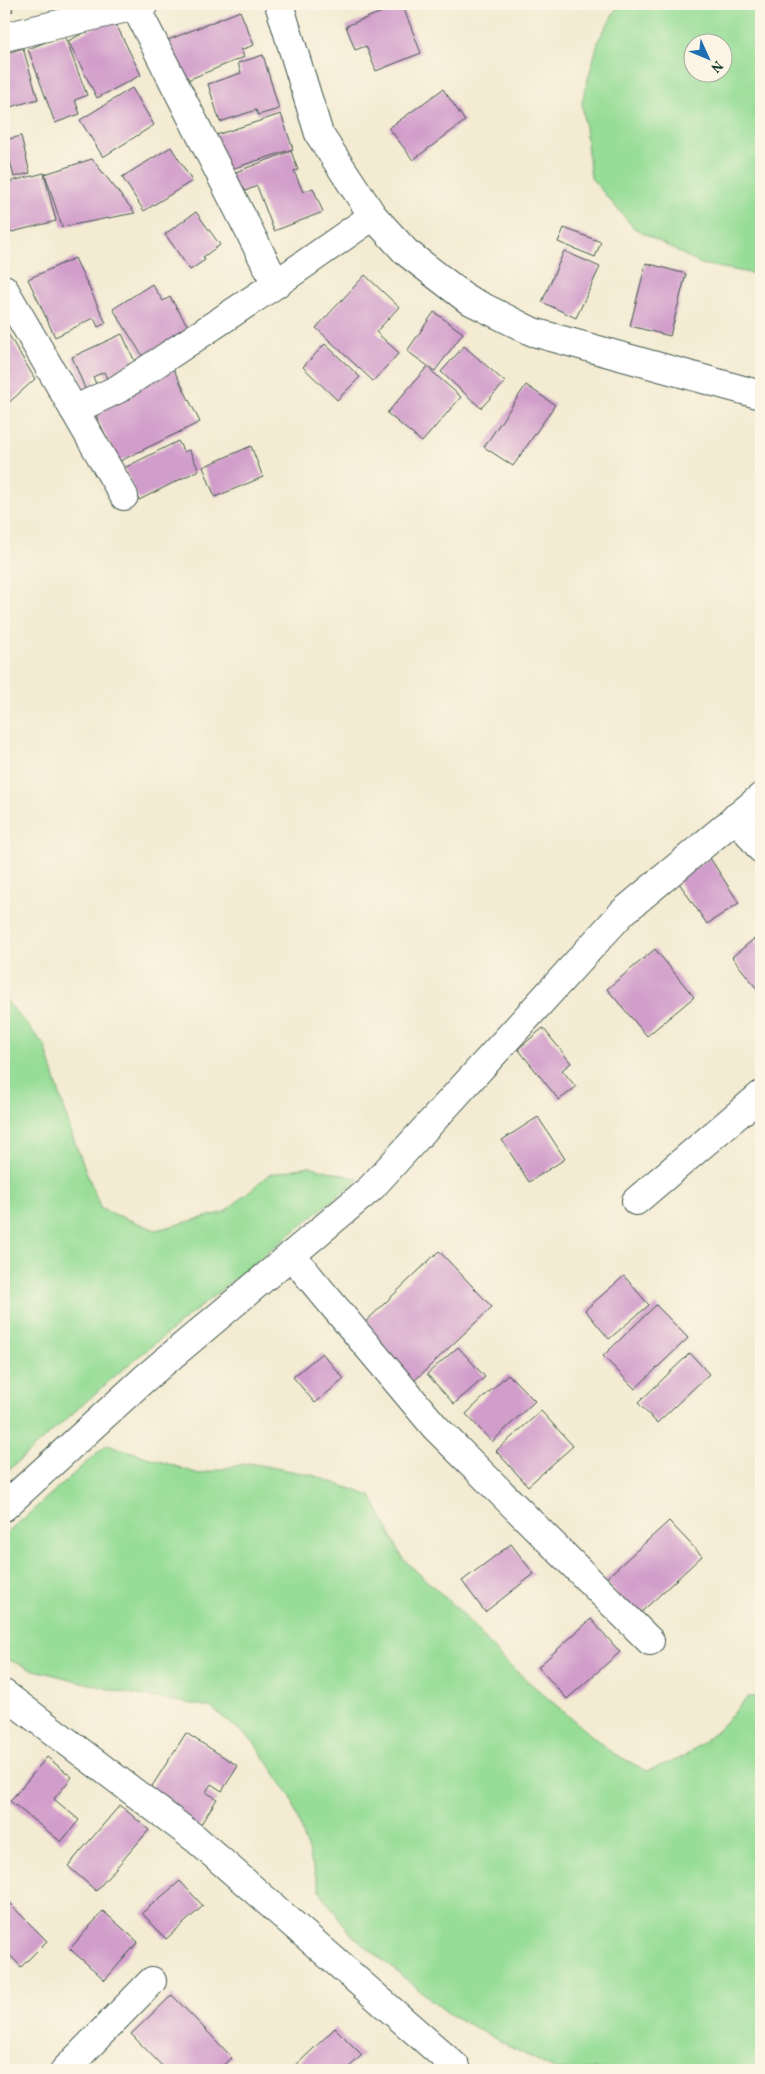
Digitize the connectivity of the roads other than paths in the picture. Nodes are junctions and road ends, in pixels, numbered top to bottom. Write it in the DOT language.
graph roads {
  1 [pos="279,4"];
  2 [pos="139,5"];
  3 [pos="4,37"];
  4 [pos="373,216"];
  5 [pos="276,284"];
  6 [pos="4,289"];
  7 [pos="761,395"];
  8 [pos="74,410"];
  9 [pos="124,496"];
  10 [pos="761,797"];
  11 [pos="736,817"];
  12 [pos="761,849"];
  13 [pos="761,1095"];
  14 [pos="636,1201"];
  15 [pos="291,1255"];
  16 [pos="4,1507"];
  17 [pos="650,1641"];
  18 [pos="4,1694"];
  19 [pos="152,1981"];
  20 [pos="65,2070"];
  21 [pos="457,2070"];
  1 -- 4 [label="street"];
  2 -- 3 [label="street"];
  2 -- 5 [label="street"];
  4 -- 5 [label="street"];
  4 -- 7 [label="street"];
  5 -- 8 [label="street"];
  6 -- 8 [label="street"];
  8 -- 9 [label="street"];
  10 -- 11 [label="street"];
  11 -- 12 [label="street"];
  11 -- 15 [label="street"];
  13 -- 14 [label="street"];
  15 -- 16 [label="street"];
  15 -- 17 [label="street"];
  18 -- 21 [label="street"];
  19 -- 20 [label="street"];
}
